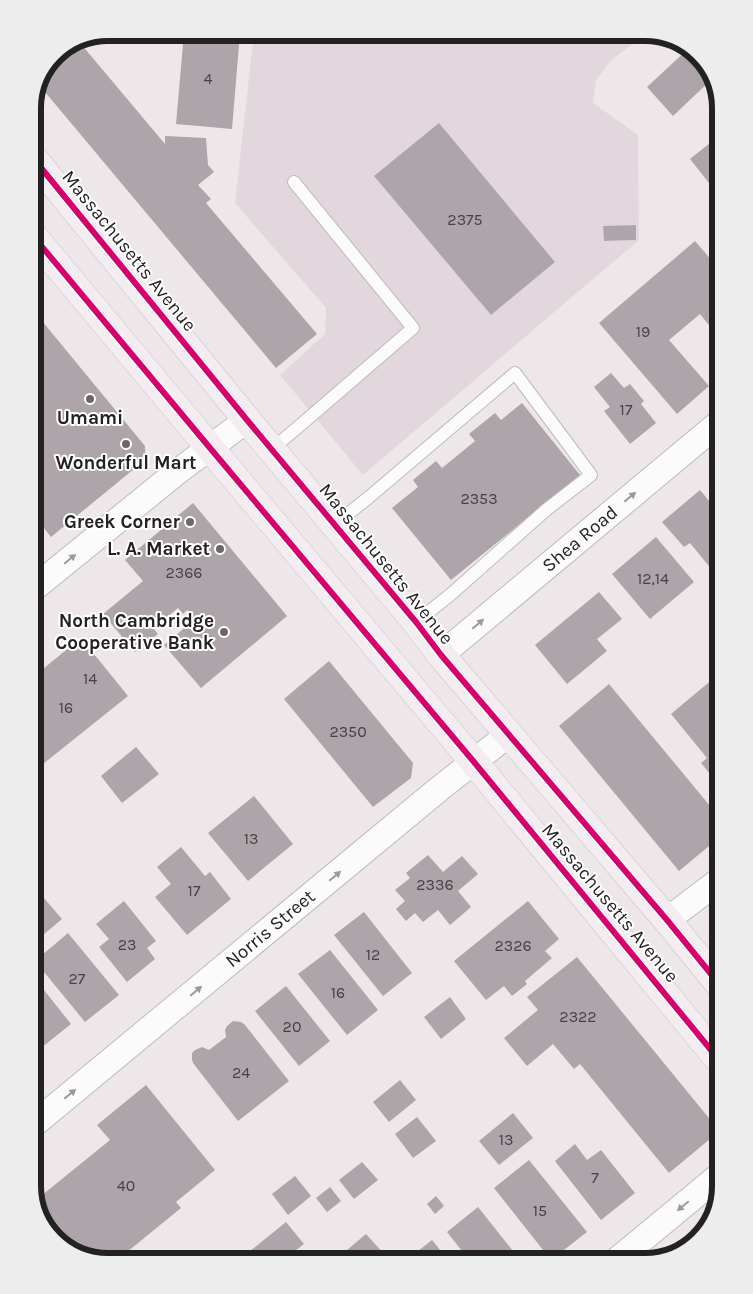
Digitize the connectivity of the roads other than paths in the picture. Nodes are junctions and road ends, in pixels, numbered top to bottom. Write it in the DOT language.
graph roads {
  1 [pos="41,168"];
  2 [pos="294,182"];
  3 [pos="41,246"];
  4 [pos="247,420"];
  5 [pos="712,429"];
  6 [pos="210,448"];
  7 [pos="272,449"];
  8 [pos="335,524"];
  9 [pos="41,582"];
  10 [pos="416,622"];
  11 [pos="441,655"];
  12 [pos="509,734"];
  13 [pos="474,762"];
  14 [pos="712,886"];
  15 [pos="667,920"];
  16 [pos="712,975"];
  17 [pos="712,1051"];
  18 [pos="41,1118"];
  19 [pos="712,1182"];
  20 [pos="627,1253"];
  1 -- 4 [label="main road, Massachusetts Avenue"];
  2 -- 7 [label="lane"];
  3 -- 6 [label="main road, Massachusetts Avenue"];
  4 -- 6 [label="street"];
  4 -- 7 [label="main road, Massachusetts Avenue"];
  11 -- 5 [label="street, Shea Road, one-way"];
  9 -- 6 [label="street, one-way"];
  6 -- 13 [label="main road, Massachusetts Avenue"];
  7 -- 8 [label="main road, Massachusetts Avenue"];
  8 -- 10 [label="main road, Massachusetts Avenue"];
  8 -- 10 [label="lane"];
  10 -- 11 [label="main road, Massachusetts Avenue"];
  11 -- 12 [label="main road, Massachusetts Avenue"];
  12 -- 13 [label="street, Norris Street"];
  12 -- 15 [label="main road, Massachusetts Avenue"];
  13 -- 17 [label="main road, Massachusetts Avenue"];
  18 -- 13 [label="street, Norris Street, one-way"];
  14 -- 15 [label="street"];
  15 -- 16 [label="main road, Massachusetts Avenue"];
  19 -- 20 [label="street, one-way"];
}
